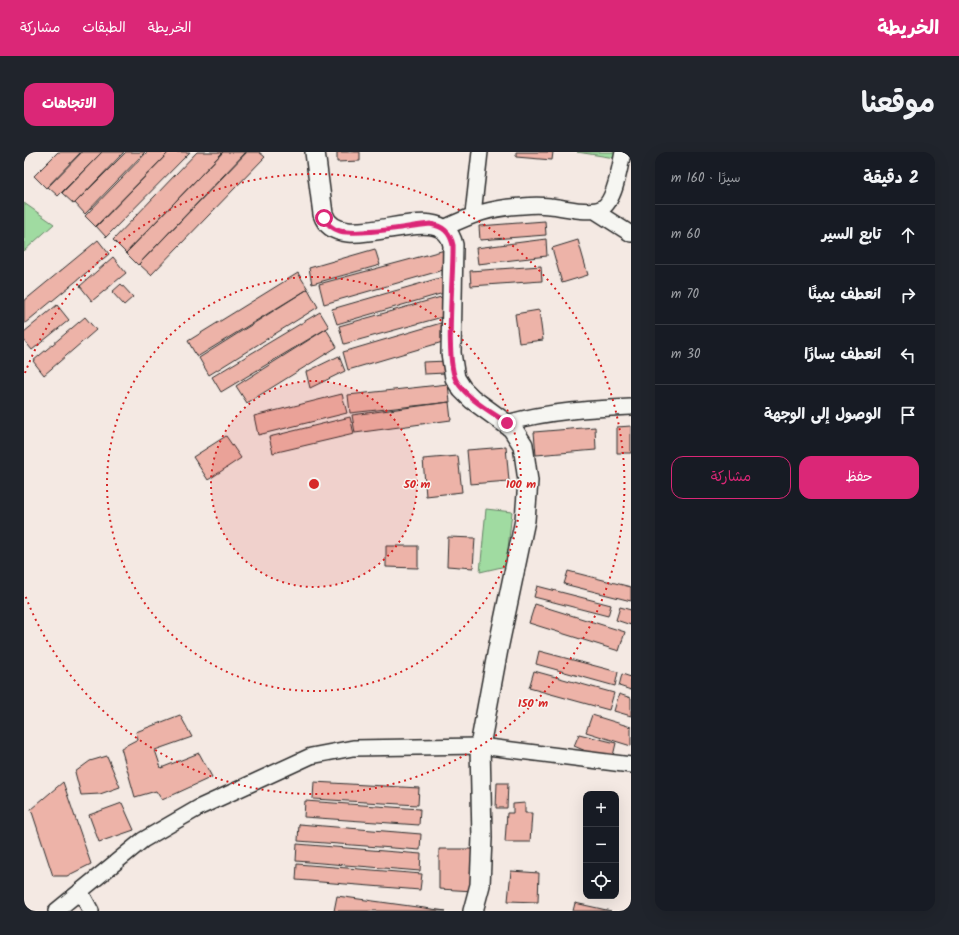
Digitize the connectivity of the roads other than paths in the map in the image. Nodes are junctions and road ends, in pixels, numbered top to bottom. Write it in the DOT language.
graph roads {
  1 [pos="315,152"];
  2 [pos="480,152"];
  3 [pos="623,152"];
  4 [pos="596,211"];
  5 [pos="473,214"];
  6 [pos="444,228"];
  7 [pos="631,234"];
  8 [pos="631,407"];
  9 [pos="507,423"];
  10 [pos="480,746"];
  11 [pos="631,765"];
  12 [pos="80,891"];
  13 [pos="56,911"];
  14 [pos="91,911"];
  15 [pos="473,911"];
  1 -- 6 [label="street"];
  2 -- 5 [label="street"];
  3 -- 4 [label="street"];
  4 -- 5 [label="street"];
  4 -- 7 [label="street"];
  5 -- 6 [label="street"];
  6 -- 9 [label="street"];
  8 -- 9 [label="street"];
  9 -- 10 [label="street"];
  10 -- 11 [label="street"];
  10 -- 12 [label="street"];
  10 -- 15 [label="street"];
  12 -- 13 [label="street"];
  12 -- 14 [label="street"];
}
